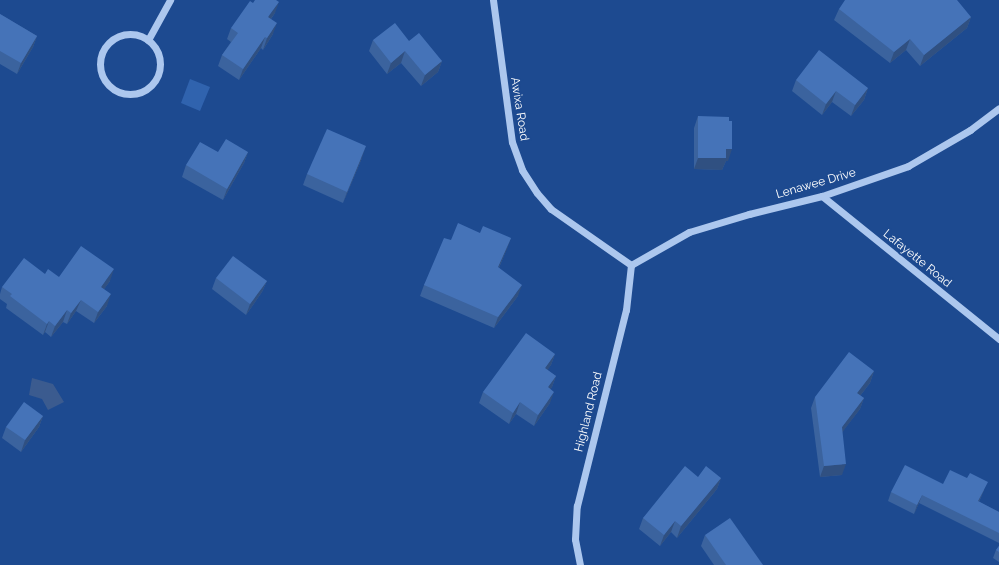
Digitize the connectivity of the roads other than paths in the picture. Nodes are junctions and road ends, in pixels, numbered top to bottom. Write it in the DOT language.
graph roads {
  1 [pos="170,0"];
  2 [pos="493,0"];
  3 [pos="148,40"];
  4 [pos="999,108"];
  5 [pos="822,196"];
  6 [pos="631,265"];
  7 [pos="999,339"];
  8 [pos="580,565"];
  1 -- 3 [label="street"];
  2 -- 6 [label="street, Awixa Road"];
  3 -- 3 [label="street"];
  4 -- 5 [label="street, Lenawee Drive"];
  5 -- 6 [label="street, Lenawee Drive"];
  5 -- 7 [label="street, Lafayette Road"];
  6 -- 8 [label="street, Highland Road"];
}
